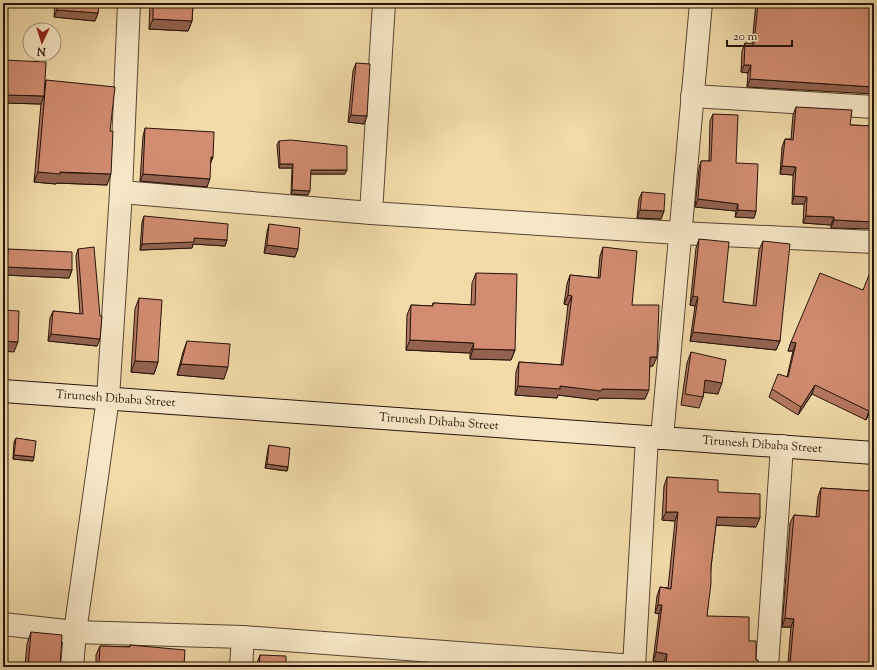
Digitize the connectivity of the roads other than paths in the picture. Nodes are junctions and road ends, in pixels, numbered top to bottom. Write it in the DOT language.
graph roads {
  1 [pos="129,3"];
  2 [pos="384,3"];
  3 [pos="701,3"];
  4 [pos="692,96"];
  5 [pos="874,107"];
  6 [pos="121,192"];
  7 [pos="371,213"];
  8 [pos="679,232"];
  9 [pos="874,242"];
  10 [pos="3,391"];
  11 [pos="108,398"];
  12 [pos="655,437"];
  13 [pos="782,446"];
  14 [pos="874,452"];
  15 [pos="3,624"];
  16 [pos="74,632"];
  17 [pos="243,637"];
  18 [pos="634,666"];
  19 [pos="72,667"];
  20 [pos="240,667"];
  21 [pos="767,667"];
  1 -- 6 [label="street"];
  2 -- 7 [label="street"];
  3 -- 4 [label="street"];
  4 -- 5 [label="street"];
  4 -- 8 [label="street"];
  6 -- 7 [label="street"];
  6 -- 11 [label="street"];
  7 -- 8 [label="street"];
  8 -- 9 [label="street"];
  8 -- 12 [label="street"];
  10 -- 11 [label="street, Tirunesh Dibaba Street"];
  11 -- 12 [label="street, Tirunesh Dibaba Street"];
  11 -- 16 [label="street"];
  12 -- 13 [label="street, Tirunesh Dibaba Street"];
  12 -- 18 [label="street"];
  13 -- 14 [label="street, Tirunesh Dibaba Street"];
  13 -- 21 [label="street"];
  15 -- 16 [label="street"];
  16 -- 17 [label="street"];
  16 -- 19 [label="street"];
  17 -- 18 [label="street"];
  17 -- 20 [label="street"];
}
